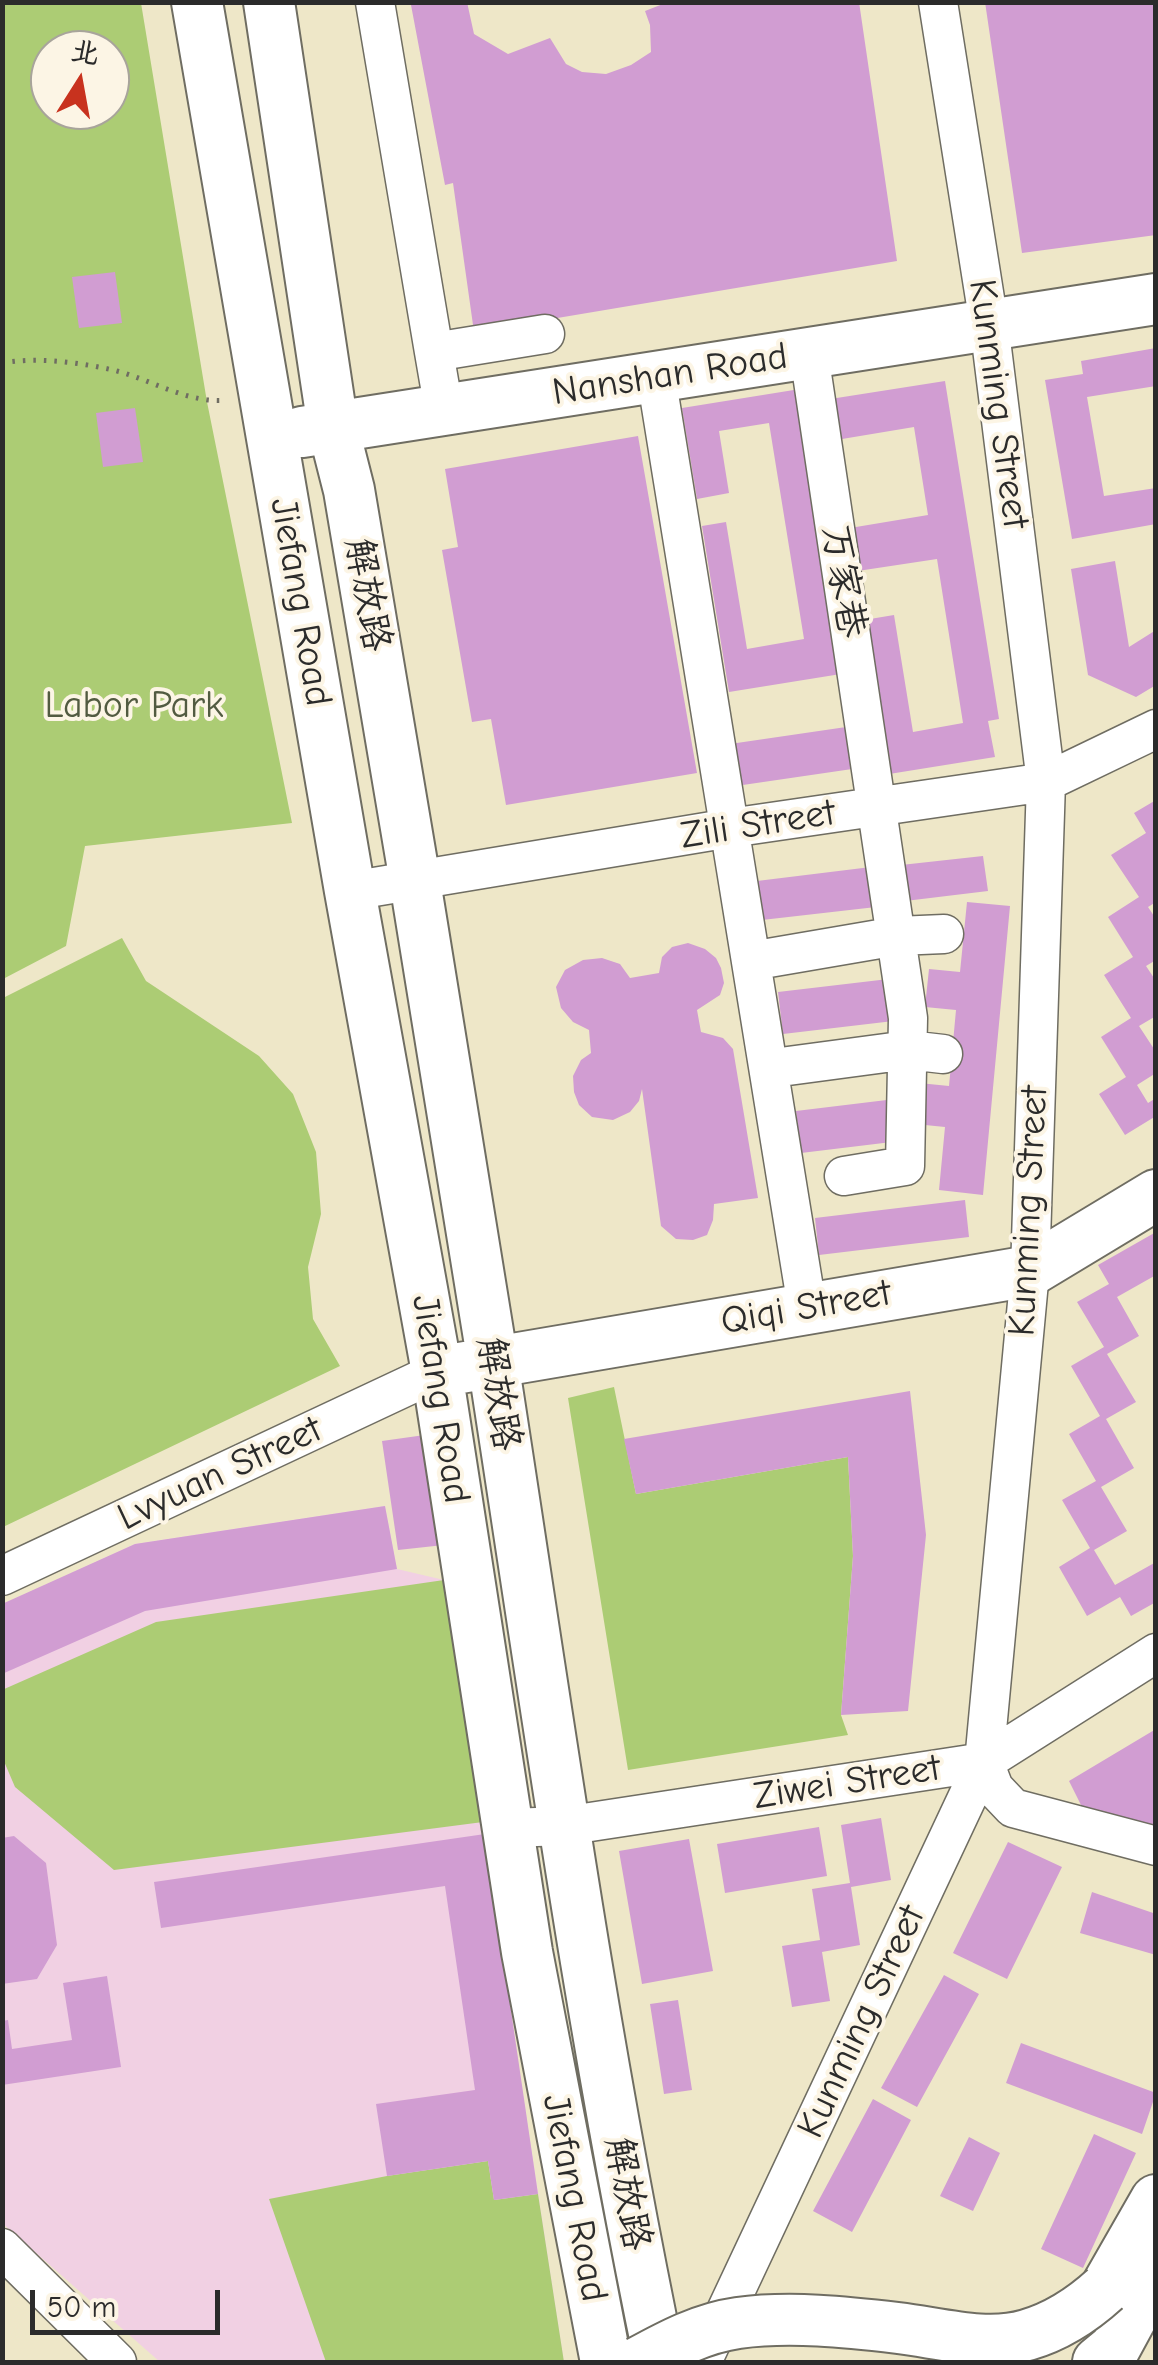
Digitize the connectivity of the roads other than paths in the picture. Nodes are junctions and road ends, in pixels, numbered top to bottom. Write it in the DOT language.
graph roads {
  1 [pos="196,2"];
  2 [pos="232,2"];
  3 [pos="269,2"];
  4 [pos="375,2"];
  5 [pos="938,2"];
  6 [pos="1156,300"];
  7 [pos="989,324"];
  8 [pos="545,334"];
  9 [pos="434,352"];
  10 [pos="809,354"];
  11 [pos="656,376"];
  12 [pos="444,410"];
  13 [pos="333,426"];
  14 [pos="272,437"];
  15 [pos="1156,728"];
  16 [pos="1046,782"];
  17 [pos="877,807"];
  18 [pos="730,828"];
  19 [pos="415,880"];
  20 [pos="350,891"];
  21 [pos="944,934"];
  22 [pos="897,936"];
  23 [pos="751,961"];
  24 [pos="926,1052"];
  25 [pos="788,1066"];
  26 [pos="844,1176"];
  27 [pos="1156,1194"];
  28 [pos="1030,1271"];
  29 [pos="807,1307"];
  30 [pos="493,1362"];
  31 [pos="437,1372"];
  32 [pos="2,1576"];
  33 [pos="1156,1653"];
  34 [pos="984,1762"];
  35 [pos="564,1826"];
  36 [pos="508,1828"];
  37 [pos="1156,1846"];
  38 [pos="1156,2200"];
  39 [pos="2,2248"];
  40 [pos="1156,2272"];
  41 [pos="117,2362"];
  42 [pos="606,2362"];
  43 [pos="639,2362"];
  44 [pos="660,2362"];
  45 [pos="692,2362"];
  46 [pos="702,2362"];
  47 [pos="946,2362"];
  48 [pos="1098,2362"];
  1 -- 14 [label="main road"];
  2 -- 13 [label="main road"];
  3 -- 13 [label="main road"];
  4 -- 9 [label="street"];
  5 -- 7 [label="street, Kunming Street"];
  6 -- 7 [label="main road, Nanshan Road"];
  7 -- 10 [label="main road, Nanshan Road"];
  7 -- 16 [label="street, Kunming Street"];
  8 -- 9 [label="street"];
  9 -- 12 [label="street"];
  10 -- 11 [label="main road, Nanshan Road"];
  10 -- 17 [label="street, 万家巷"];
  11 -- 12 [label="main road, Nanshan Road"];
  11 -- 18 [label="street"];
  12 -- 13 [label="main road, Nanshan Road"];
  13 -- 14 [label="main road, Nanshan Road"];
  13 -- 19 [label="main road, 解放路"];
  14 -- 20 [label="main road, Jiefang Road"];
  15 -- 16 [label="street, Zili Street"];
  16 -- 17 [label="street, Zili Street"];
  16 -- 28 [label="street, Kunming Street"];
  17 -- 18 [label="street, Zili Street"];
  17 -- 22 [label="street, 万家巷"];
  18 -- 19 [label="street, Zili Street"];
  18 -- 23 [label="street"];
  19 -- 20 [label="street, Zili Street"];
  19 -- 30 [label="main road, 解放路"];
  20 -- 31 [label="main road, Jiefang Road"];
  21 -- 22 [label="street"];
  22 -- 23 [label="street"];
  22 -- 24 [label="street, 万家巷"];
  23 -- 29 [label="street"];
  24 -- 25 [label="street"];
  24 -- 26 [label="street, 万家巷"];
  27 -- 28 [label="main road, Qiqi Street"];
  28 -- 29 [label="main road, Qiqi Street"];
  28 -- 34 [label="street, Kunming Street"];
  29 -- 30 [label="main road, Qiqi Street"];
  30 -- 31 [label="main road, Qiqi Street"];
  30 -- 35 [label="main road, 解放路"];
  31 -- 32 [label="street, Lvyuan Street"];
  31 -- 36 [label="main road, Jiefang Road"];
  33 -- 34 [label="street, Ziwei Street"];
  34 -- 35 [label="street, Ziwei Street"];
  34 -- 37 [label="street"];
  34 -- 46 [label="street, Kunming Street"];
  35 -- 36 [label="street, Ziwei Street"];
  35 -- 44 [label="main road, 解放路"];
  36 -- 42 [label="main road, Jiefang Road"];
  38 -- 43 [label="main road, bridge"];
  39 -- 41 [label="street"];
  40 -- 48 [label="main road"];
  45 -- 47 [label="main road"];
}
